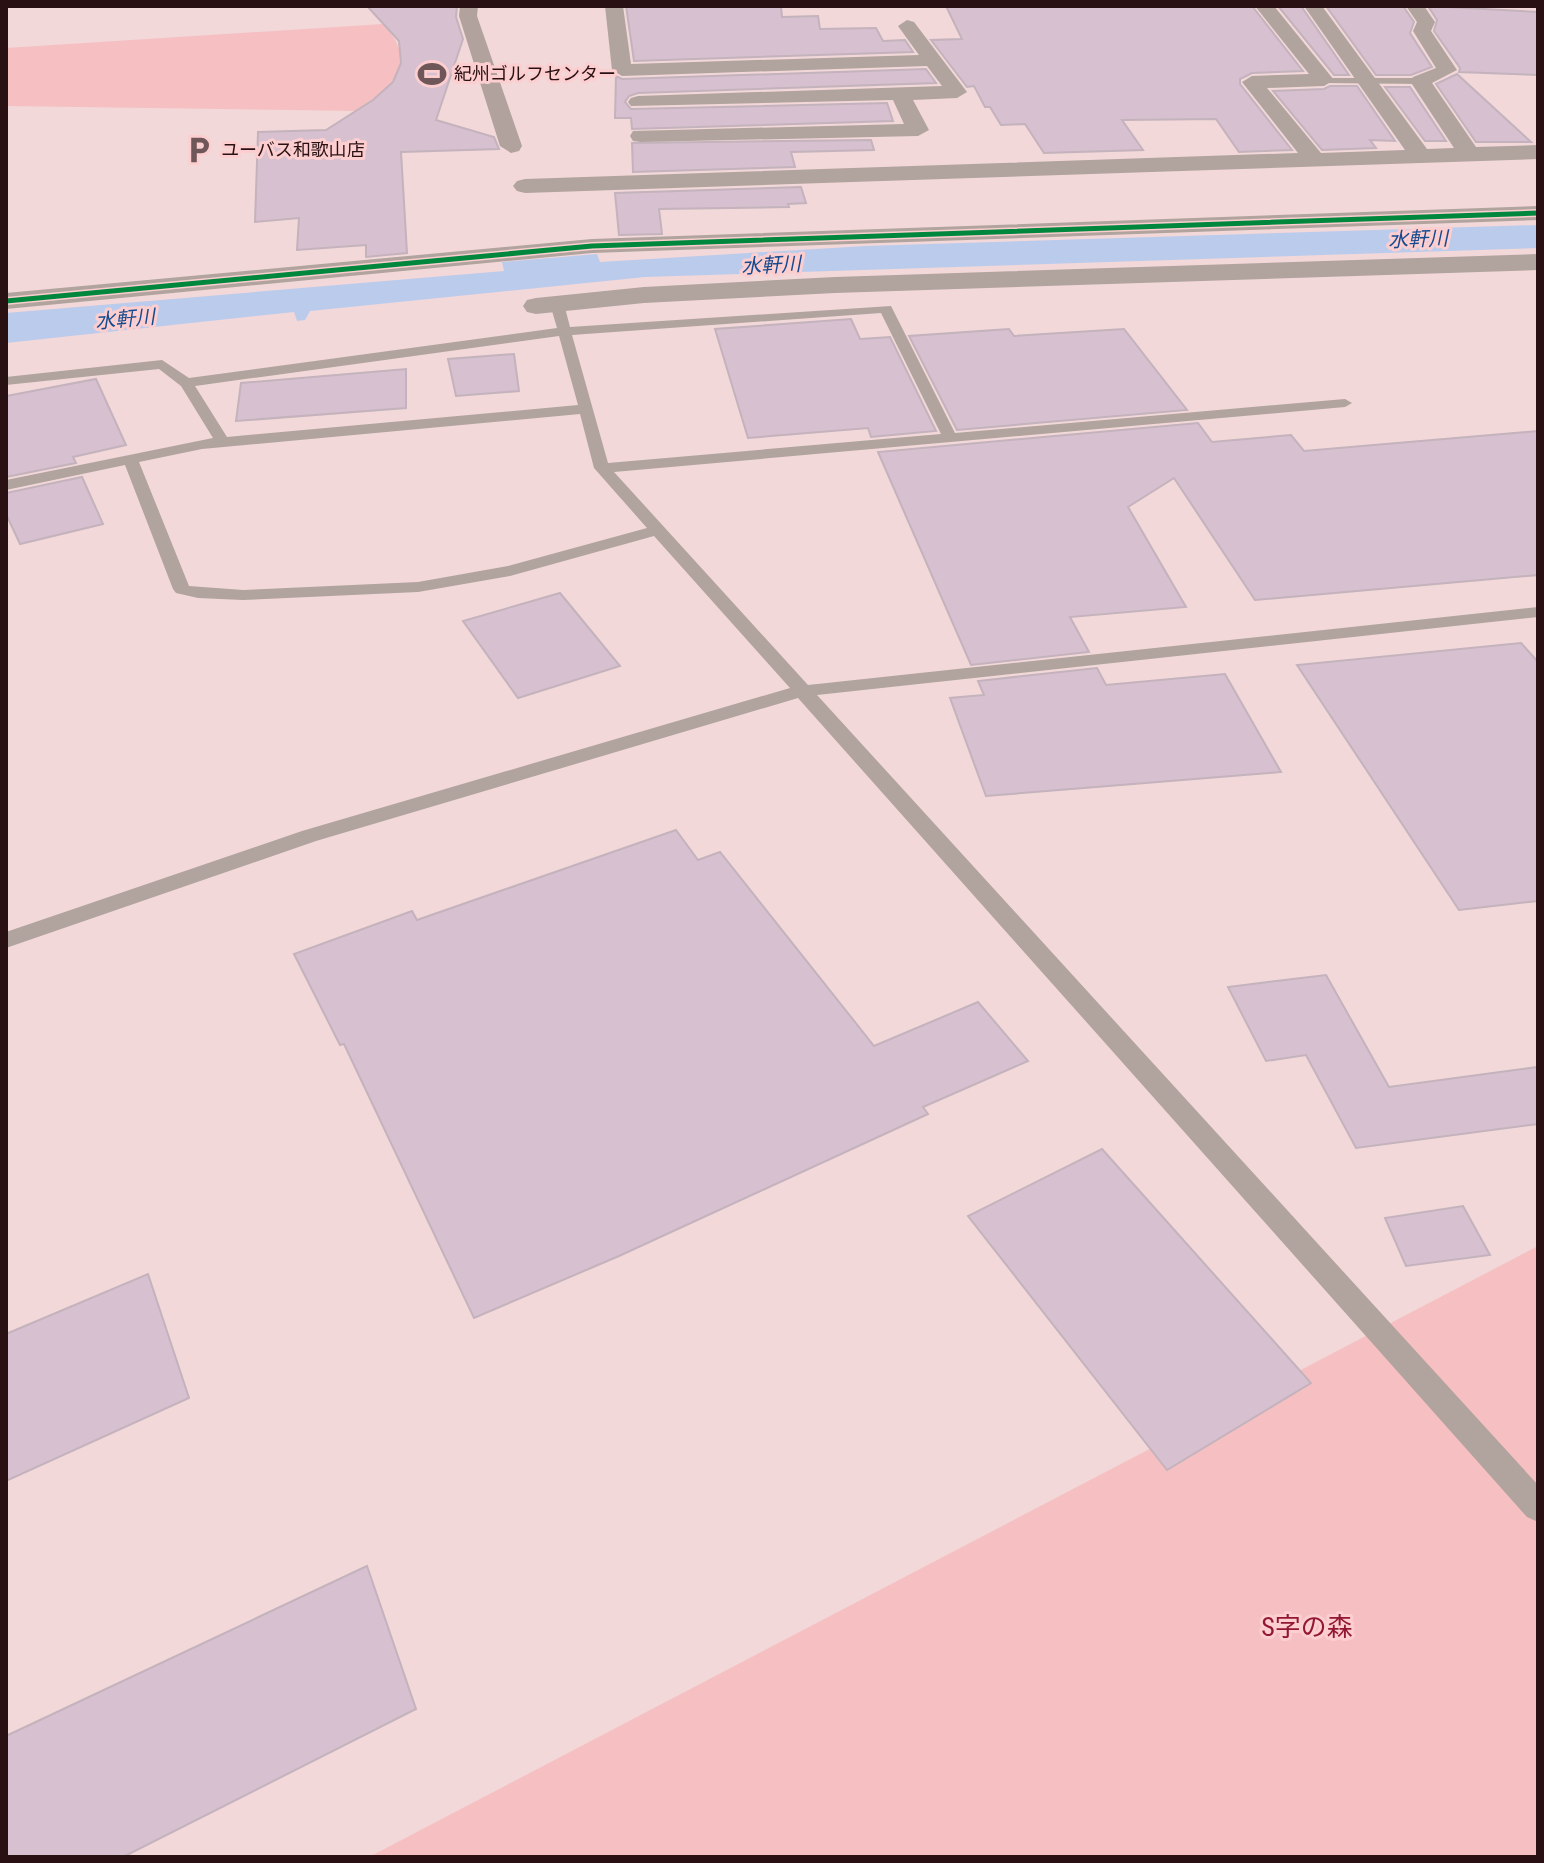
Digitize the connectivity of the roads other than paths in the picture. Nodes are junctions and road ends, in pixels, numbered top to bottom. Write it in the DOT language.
graph roads {
  1 [pos="469,6"];
  2 [pos="614,6"];
  3 [pos="1264,6"];
  4 [pos="1313,6"];
  5 [pos="1415,6"];
  6 [pos="885,36"];
  7 [pos="932,60"];
  8 [pos="696,62"];
  9 [pos="1324,80"];
  10 [pos="1364,80"];
  11 [pos="1420,81"];
  12 [pos="900,93"];
  13 [pos="706,99"];
  14 [pos="638,102"];
  15 [pos="641,136"];
  16 [pos="511,146"];
  17 [pos="1538,152"];
  18 [pos="1469,154"];
  19 [pos="1420,155"];
  20 [pos="717,156"];
  21 [pos="1314,159"];
  22 [pos="1026,170"];
  23 [pos="525,186"];
  24 [pos="1538,213"];
  25 [pos="1064,228"];
  26 [pos="544,254"];
  27 [pos="1538,262"];
  28 [pos="6,301"];
  29 [pos="546,305"];
  30 [pos="565,331"];
  31 [pos="6,381"];
  32 [pos="186,383"];
  33 [pos="1345,403"];
  34 [pos="586,409"];
  35 [pos="950,437"];
  36 [pos="223,442"];
  37 [pos="130,459"];
  38 [pos="602,468"];
  39 [pos="6,485"];
  40 [pos="658,530"];
  41 [pos="1538,612"];
  42 [pos="801,691"];
  43 [pos="6,940"];
  44 [pos="1538,1507"];
  1 -- 16 [label="street"];
  2 -- 8 [label="street"];
  3 -- 9 [label="street"];
  4 -- 10 [label="street"];
  5 -- 11 [label="street"];
  6 -- 7 [label="street"];
  7 -- 8 [label="street"];
  7 -- 12 [label="street"];
  8 -- 13 [label="street"];
  9 -- 10 [label="lane"];
  9 -- 21 [label="street"];
  10 -- 11 [label="lane"];
  10 -- 19 [label="street"];
  11 -- 18 [label="street"];
  12 -- 13 [label="street"];
  12 -- 20 [label="street"];
  13 -- 14 [label="street"];
  13 -- 20 [label="street"];
  15 -- 20 [label="street"];
  16 -- 23 [label="street"];
  17 -- 18 [label="street"];
  18 -- 19 [label="street"];
  19 -- 21 [label="street"];
  20 -- 22 [label="street"];
  20 -- 23 [label="street"];
  21 -- 22 [label="street"];
  22 -- 25 [label="street"];
  23 -- 26 [label="street"];
  24 -- 25 [label="street"];
  25 -- 26 [label="street"];
  26 -- 28 [label="street"];
  26 -- 29 [label="street"];
  27 -- 29 [label="street"];
  29 -- 30 [label="lane"];
  30 -- 32 [label="lane"];
  30 -- 34 [label="lane"];
  30 -- 35 [label="lane"];
  31 -- 32 [label="lane"];
  32 -- 36 [label="lane"];
  33 -- 35 [label="lane"];
  34 -- 36 [label="lane"];
  34 -- 38 [label="lane"];
  35 -- 38 [label="lane"];
  36 -- 37 [label="lane"];
  37 -- 39 [label="lane"];
  37 -- 40 [label="lane"];
  38 -- 40 [label="lane"];
  40 -- 42 [label="lane"];
  41 -- 42 [label="lane"];
  42 -- 43 [label="lane"];
  42 -- 44 [label="lane"];
}
